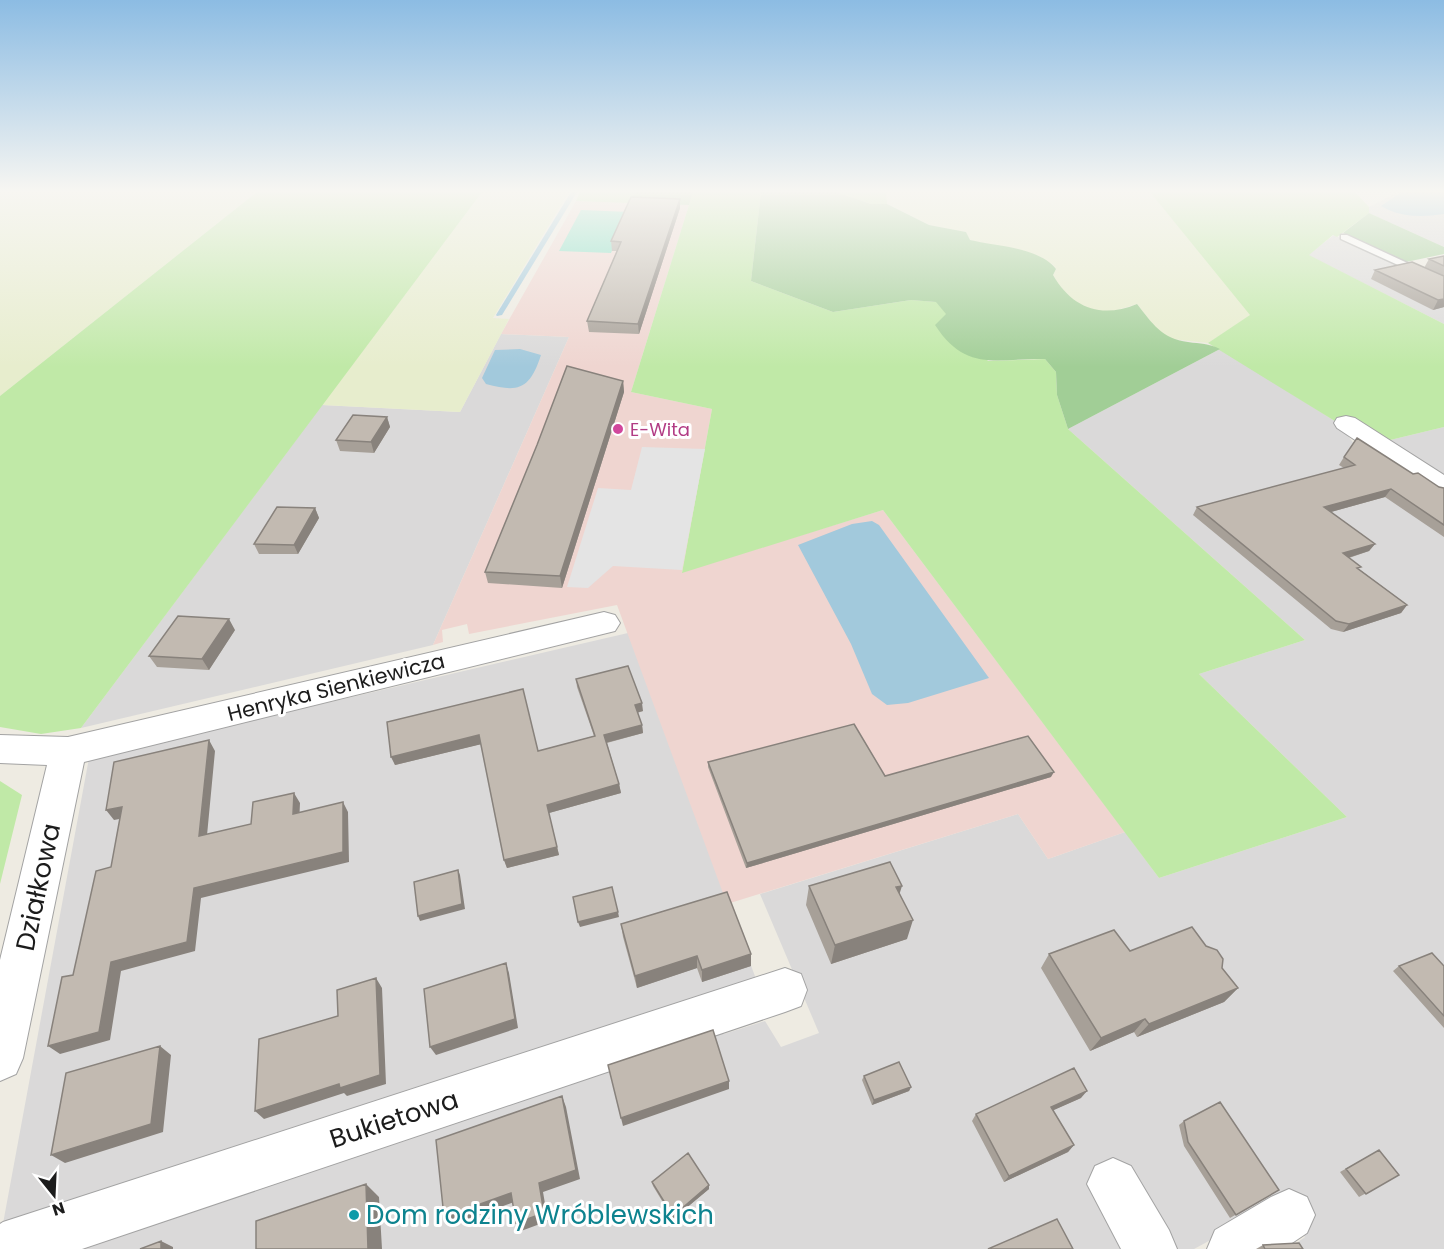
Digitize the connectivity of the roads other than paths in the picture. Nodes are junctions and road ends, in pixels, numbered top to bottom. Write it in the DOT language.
graph roads {
  1 [pos="1373,250"];
  2 [pos="1444,283"];
  3 [pos="1346,423"];
  4 [pos="1444,487"];
  5 [pos="604,623"];
  6 [pos="0,749"];
  7 [pos="68,751"];
  8 [pos="785,990"];
  9 [pos="0,1058"];
  10 [pos="1113,1184"];
  11 [pos="1289,1215"];
  12 [pos="3,1249"];
  13 [pos="1150,1249"];
  14 [pos="1234,1249"];
  1 -- 2 [label="lane"];
  3 -- 4 [label="street"];
  5 -- 7 [label="street, Henryka Sienkiewicza"];
  6 -- 7 [label="street, Henryka Sienkiewicza"];
  7 -- 9 [label="street, Działkowa"];
  8 -- 12 [label="street, Bukietowa"];
  10 -- 13 [label="street"];
  11 -- 14 [label="street"];
}
